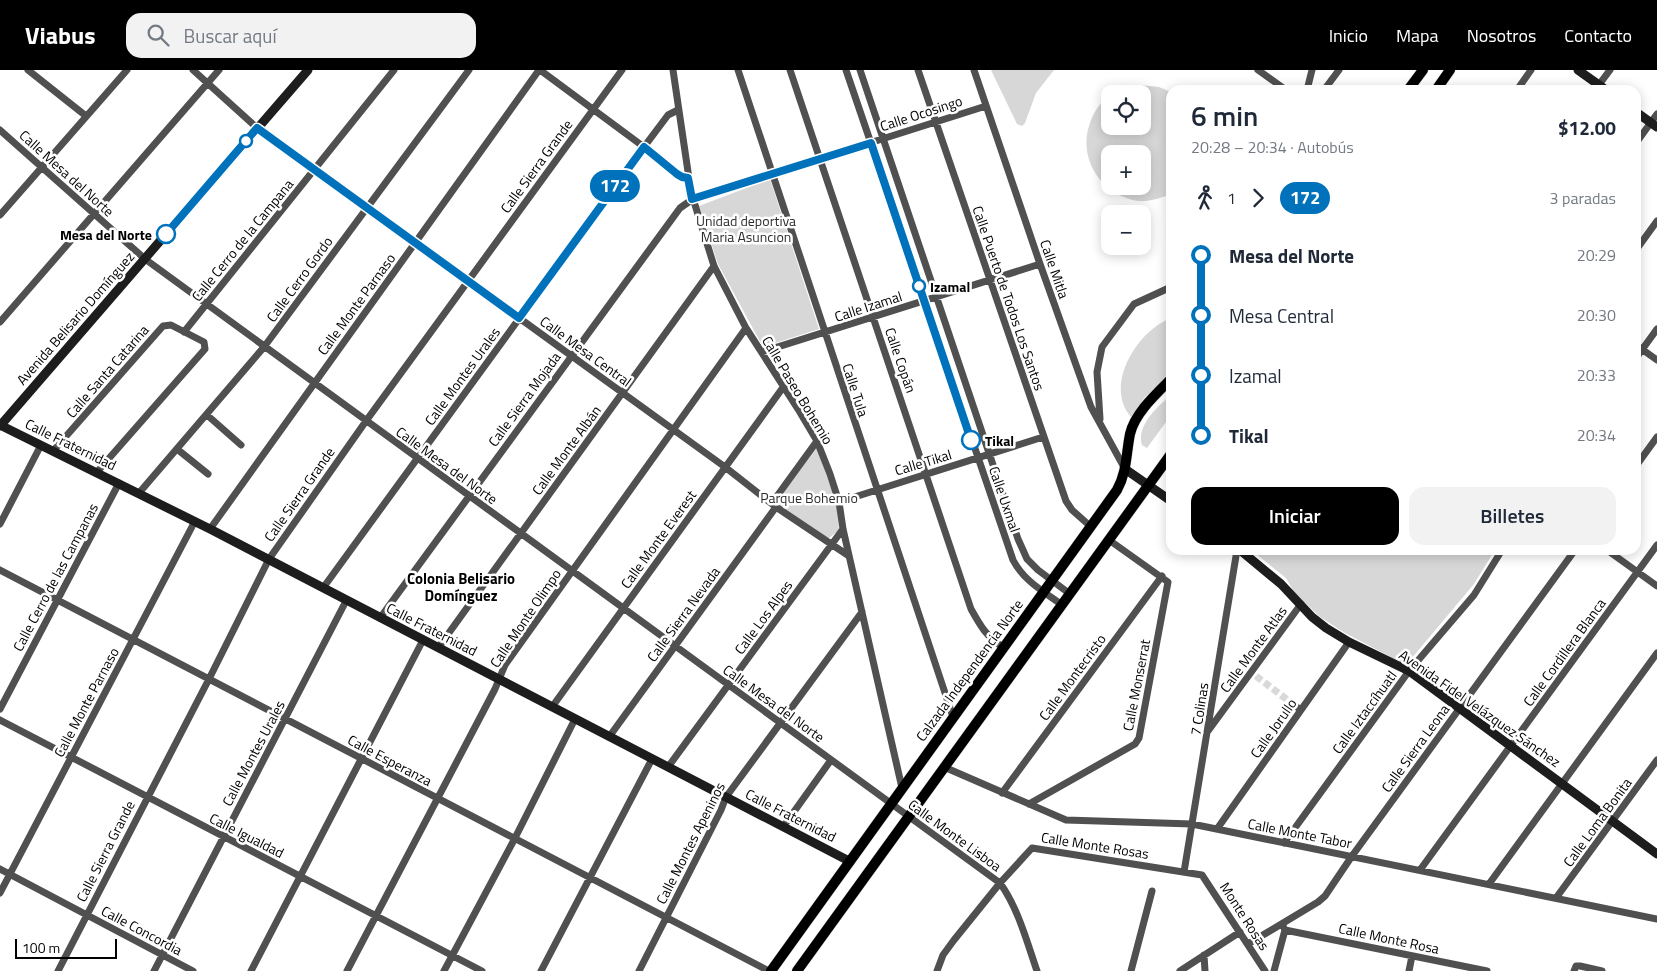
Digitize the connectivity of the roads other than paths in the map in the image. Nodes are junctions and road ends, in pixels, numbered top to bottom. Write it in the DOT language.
graph roads {
  1 [pos="28,70"];
  2 [pos="192,70"];
  3 [pos="219,70"];
  4 [pos="308,70"];
  5 [pos="394,70"];
  6 [pos="469,70"];
  7 [pos="540,70"];
  8 [pos="622,70"];
  9 [pos="673,70"];
  10 [pos="738,70"];
  11 [pos="790,70"];
  12 [pos="846,70"];
  13 [pos="860,70"];
  14 [pos="918,70"];
  15 [pos="974,70"];
  16 [pos="1258,70"];
  17 [pos="1312,70"];
  18 [pos="1339,70"];
  19 [pos="1423,70"];
  20 [pos="1450,70"];
  21 [pos="1531,70"];
  22 [pos="1578,70"];
  23 [pos="1610,70"];
  24 [pos="124,71"];
  25 [pos="207,83"];
  26 [pos="1279,85"];
  27 [pos="1308,85"];
  28 [pos="1328,85"];
  29 [pos="1412,85"];
  30 [pos="1440,85"];
  31 [pos="1520,85"];
  32 [pos="1596,85"];
  33 [pos="1602,85"];
  34 [pos="986,106"];
  35 [pos="593,110"];
  36 [pos="678,110"];
  37 [pos="1657,114"];
  38 [pos="86,116"];
  39 [pos="1641,116"];
  40 [pos="936,122"];
  41 [pos="1654,125"];
  42 [pos="257,128"];
  43 [pos="0,130"];
  44 [pos="1641,138"];
  45 [pos="883,139"];
  46 [pos="871,143"];
  47 [pos="644,147"];
  48 [pos="820,159"];
  49 [pos="42,167"];
  50 [pos="314,170"];
  51 [pos="772,175"];
  52 [pos="688,178"];
  53 [pos="692,199"];
  54 [pos="367,208"];
  55 [pos="94,214"];
  56 [pos="0,215"];
  57 [pos="1657,221"];
  58 [pos="415,243"];
  59 [pos="1641,243"];
  60 [pos="144,259"];
  61 [pos="1040,264"];
  62 [pos="714,266"];
  63 [pos="467,280"];
  64 [pos="990,280"];
  65 [pos="1166,288"];
  66 [pos="937,297"];
  67 [pos="924,301"];
  68 [pos="207,303"];
  69 [pos="873,317"];
  70 [pos="519,318"];
  71 [pos="0,322"];
  72 [pos="746,328"];
  73 [pos="1657,329"];
  74 [pos="184,332"];
  75 [pos="824,333"];
  76 [pos="1641,345"];
  77 [pos="264,347"];
  78 [pos="1641,348"];
  79 [pos="762,352"];
  80 [pos="571,356"];
  81 [pos="1657,360"];
  82 [pos="314,383"];
  83 [pos="1166,384"];
  84 [pos="784,386"];
  85 [pos="622,393"];
  86 [pos="207,415"];
  87 [pos="366,421"];
  88 [pos="1101,422"];
  89 [pos="0,426"];
  90 [pos="673,430"];
  91 [pos="1043,437"];
  92 [pos="1657,437"];
  93 [pos="817,441"];
  94 [pos="41,445"];
  95 [pos="241,445"];
  96 [pos="177,449"];
  97 [pos="53,451"];
  98 [pos="990,454"];
  99 [pos="977,458"];
  100 [pos="417,459"];
  101 [pos="1641,459"];
  102 [pos="1166,461"];
  103 [pos="725,467"];
  104 [pos="1126,469"];
  105 [pos="97,472"];
  106 [pos="208,474"];
  107 [pos="926,474"];
  108 [pos="119,483"];
  109 [pos="1148,485"];
  110 [pos="876,489"];
  111 [pos="139,493"];
  112 [pos="469,496"];
  113 [pos="1166,498"];
  114 [pos="839,502"];
  115 [pos="774,505"];
  116 [pos="195,522"];
  117 [pos="0,524"];
  118 [pos="1090,526"];
  119 [pos="210,529"];
  120 [pos="843,529"];
  121 [pos="520,534"];
  122 [pos="1109,540"];
  123 [pos="832,544"];
  124 [pos="1657,545"];
  125 [pos="1237,555"];
  126 [pos="1244,555"];
  127 [pos="1499,555"];
  128 [pos="1571,555"];
  129 [pos="1614,555"];
  130 [pos="849,556"];
  131 [pos="269,559"];
  132 [pos="0,570"];
  133 [pos="571,571"];
  134 [pos="1637,572"];
  135 [pos="1162,576"];
  136 [pos="1051,580"];
  137 [pos="1657,586"];
  138 [pos="324,588"];
  139 [pos="1043,592"];
  140 [pos="1070,594"];
  141 [pos="57,600"];
  142 [pos="346,601"];
  143 [pos="1301,604"];
  144 [pos="1062,605"];
  145 [pos="623,609"];
  146 [pos="862,612"];
  147 [pos="380,618"];
  148 [pos="133,640"];
  149 [pos="423,640"];
  150 [pos="1349,642"];
  151 [pos="675,647"];
  152 [pos="438,648"];
  153 [pos="1004,648"];
  154 [pos="1657,653"];
  155 [pos="1409,671"];
  156 [pos="499,678"];
  157 [pos="210,680"];
  158 [pos="729,685"];
  159 [pos="1294,704"];
  160 [pos="552,707"];
  161 [pos="1459,708"];
  162 [pos="0,709"];
  163 [pos="1301,710"];
  164 [pos="953,717"];
  165 [pos="286,719"];
  166 [pos="575,719"];
  167 [pos="0,720"];
  168 [pos="780,722"];
  169 [pos="1208,732"];
  170 [pos="609,737"];
  171 [pos="1511,746"];
  172 [pos="71,758"];
  173 [pos="362,759"];
  174 [pos="652,759"];
  175 [pos="831,760"];
  176 [pos="1657,760"];
  177 [pos="668,767"];
  178 [pos="944,767"];
  179 [pos="1562,784"];
  180 [pos="902,788"];
  181 [pos="1002,792"];
  182 [pos="147,797"];
  183 [pos="726,797"];
  184 [pos="438,798"];
  185 [pos="891,804"];
  186 [pos="1029,804"];
  187 [pos="909,816"];
  188 [pos="1613,821"];
  189 [pos="1192,824"];
  190 [pos="783,827"];
  191 [pos="1217,829"];
  192 [pos="224,837"];
  193 [pos="515,838"];
  194 [pos="1284,843"];
  195 [pos="1657,854"];
  196 [pos="1352,856"];
  197 [pos="849,861"];
  198 [pos="0,869"];
  199 [pos="1420,870"];
  200 [pos="1184,872"];
  201 [pos="10,874"];
  202 [pos="1202,875"];
  203 [pos="300,876"];
  204 [pos="590,877"];
  205 [pos="1000,883"];
  206 [pos="1489,884"];
  207 [pos="1152,891"];
  208 [pos="0,893"];
  209 [pos="1556,898"];
  210 [pos="87,914"];
  211 [pos="375,916"];
  212 [pos="667,916"];
  213 [pos="1657,918"];
  214 [pos="1284,927"];
  215 [pos="1240,932"];
  216 [pos="1248,944"];
  217 [pos="162,955"];
  218 [pos="1204,955"];
  219 [pos="453,956"];
  220 [pos="1412,956"];
  221 [pos="1575,969"];
  222 [pos="58,971"];
  223 [pos="154,971"];
  224 [pos="193,971"];
  225 [pos="251,971"];
  226 [pos="347,971"];
  227 [pos="444,971"];
  228 [pos="482,971"];
  229 [pos="541,971"];
  230 [pos="639,971"];
  231 [pos="770,971"];
  232 [pos="797,971"];
  233 [pos="937,971"];
  234 [pos="1037,971"];
  235 [pos="1131,971"];
  236 [pos="1180,971"];
  237 [pos="1204,971"];
  238 [pos="1265,971"];
  239 [pos="1274,971"];
  240 [pos="1409,971"];
  241 [pos="1487,971"];
  242 [pos="1602,971"];
  1 -- 38 [label="street"];
  2 -- 25 [label="street, Calle Mesa Central"];
  3 -- 25 [label="street"];
  4 -- 42 [label="street, Avenida Belisario Domínguez"];
  5 -- 50 [label="street, Calle Cerro de la Campana"];
  6 -- 54 [label="street, Calle Cerro Gordo"];
  7 -- 35 [label="street"];
  7 -- 58 [label="street, Calle Monte Parnaso"];
  8 -- 35 [label="street, Calle Sierra Grande"];
  9 -- 36 [label="street, Calle Paseo Bohemio"];
  10 -- 51 [label="street, Calle Tula"];
  11 -- 48 [label="street, Calle Copán"];
  12 -- 46 [label="street, Calle Uxmal"];
  13 -- 45 [label="street, Calle Uxmal"];
  14 -- 40 [label="street, Calle Puerto de Todos Los Santos"];
  15 -- 34 [label="street, Calle Mitla"];
  16 -- 26 [label="street"];
  17 -- 27 [label="street"];
  18 -- 28 [label="street"];
  19 -- 29 [label="main road"];
  20 -- 30 [label="main road"];
  21 -- 31 [label="street"];
  22 -- 32 [label="street"];
  23 -- 33 [label="street"];
  24 -- 38 [label="street"];
  25 -- 42 [label="street, Calle Mesa Central"];
  25 -- 55 [label="street"];
  34 -- 40 [label="street, Calle Ocosingo"];
  34 -- 61 [label="street, Calle Mitla"];
  35 -- 47 [label="street"];
  35 -- 63 [label="street, Calle Sierra Grande"];
  36 -- 47 [label="street, Calle Montes Urales"];
  36 -- 52 [label="street, Calle Paseo Bohemio"];
  37 -- 41 [label="street"];
  38 -- 49 [label="street"];
  39 -- 41 [label="street"];
  40 -- 45 [label="street, Calle Ocosingo"];
  40 -- 64 [label="street, Calle Puerto de Todos Los Santos"];
  41 -- 44 [label="street"];
  42 -- 50 [label="street, Calle Mesa Central"];
  42 -- 60 [label="street, Avenida Belisario Domínguez"];
  43 -- 49 [label="street, Calle Mesa del Norte"];
  45 -- 46 [label="street, Calle Ocosingo"];
  45 -- 66 [label="street, Calle Uxmal"];
  46 -- 48 [label="street, Calle Ocosingo"];
  46 -- 67 [label="street, Calle Uxmal"];
  47 -- 52 [label="street"];
  47 -- 70 [label="street, Calle Montes Urales"];
  48 -- 51 [label="street, Calle Ocosingo"];
  48 -- 69 [label="street, Calle Copán"];
  49 -- 55 [label="street, Calle Mesa del Norte"];
  49 -- 56 [label="street"];
  50 -- 54 [label="street, Calle Mesa Central"];
  50 -- 68 [label="street, Calle Cerro de la Campana"];
  51 -- 53 [label="street, Calle Ocosingo"];
  51 -- 75 [label="street, Calle Tula"];
  52 -- 53 [label="street, Calle Paseo Bohemio"];
  53 -- 62 [label="street, Calle Paseo Bohemio"];
  53 -- 80 [label="street, Calle Sierra Mojada"];
  54 -- 58 [label="street, Calle Mesa Central"];
  54 -- 77 [label="street, Calle Cerro Gordo"];
  55 -- 60 [label="street, Calle Mesa del Norte"];
  55 -- 71 [label="street"];
  57 -- 59 [label="street"];
  58 -- 63 [label="street, Calle Mesa Central"];
  58 -- 82 [label="street, Calle Monte Parnaso"];
  60 -- 68 [label="street, Calle Mesa del Norte"];
  60 -- 89 [label="street, Avenida Belisario Domínguez"];
  61 -- 64 [label="street, Calle Izamal"];
  61 -- 88 [label="street, Calle Mitla"];
  62 -- 72 [label="street, Calle Paseo Bohemio"];
  62 -- 85 [label="street, Calle Monte Albán"];
  63 -- 70 [label="street, Calle Mesa Central"];
  63 -- 87 [label="street, Calle Sierra Grande"];
  64 -- 66 [label="street, Calle Izamal"];
  64 -- 91 [label="street, Calle Puerto de Todos Los Santos"];
  65 -- 88 [label="street"];
  66 -- 67 [label="street, Calle Izamal"];
  66 -- 98 [label="street, Calle Uxmal"];
  67 -- 69 [label="street, Calle Izamal"];
  67 -- 99 [label="street, Calle Uxmal"];
  68 -- 74 [label="street, Calle Cerro de la Campana"];
  68 -- 77 [label="street, Calle Mesa del Norte"];
  69 -- 75 [label="street, Calle Izamal"];
  69 -- 107 [label="street, Calle Copán"];
  70 -- 80 [label="street, Calle Mesa Central"];
  70 -- 100 [label="street, Calle Montes Urales"];
  72 -- 79 [label="street, Calle Paseo Bohemio"];
  72 -- 90 [label="street, Calle Monte Olimpo"];
  73 -- 76 [label="street"];
  74 -- 97 [label="street, Calle Santa Catarina"];
  74 -- 105 [label="street"];
  75 -- 79 [label="street, Calle Izamal"];
  75 -- 110 [label="street, Calle Tula"];
  77 -- 82 [label="street, Calle Mesa del Norte"];
  77 -- 86 [label="street, Calle Cerro Gordo"];
  78 -- 81 [label="street"];
  79 -- 84 [label="street, Calle Paseo Bohemio"];
  80 -- 85 [label="street, Calle Mesa Central"];
  80 -- 112 [label="street, Calle Sierra Mojada"];
  82 -- 87 [label="street, Calle Mesa del Norte"];
  82 -- 119 [label="street, Calle Monte Parnaso"];
  83 -- 104 [label="main road, Calzada Independencia Norte"];
  84 -- 93 [label="street, Calle Paseo Bohemio"];
  84 -- 103 [label="street, Calle Monte Everest"];
  85 -- 90 [label="street, Calle Mesa Central"];
  85 -- 121 [label="street, Calle Monte Albán"];
  86 -- 95 [label="street"];
  86 -- 96 [label="street, Calle Cerro Gordo"];
  87 -- 100 [label="street, Calle Mesa del Norte"];
  87 -- 131 [label="street, Calle Sierra Grande"];
  88 -- 104 [label="street, Calle Mitla"];
  89 -- 94 [label="street, Calle Fraternidad"];
  90 -- 103 [label="street, Calle Mesa Central"];
  90 -- 133 [label="street, Calle Monte Olimpo"];
  91 -- 98 [label="street, Calle Tikal"];
  91 -- 118 [label="street, Calle Puerto de Todos Los Santos"];
  92 -- 101 [label="street"];
  93 -- 114 [label="street, Calle Paseo Bohemio"];
  93 -- 115 [label="street, Calle Sierra Nevada"];
  94 -- 97 [label="street, Calle Fraternidad"];
  94 -- 117 [label="street"];
  96 -- 106 [label="street"];
  96 -- 111 [label="street, Calle Cerro Gordo"];
  97 -- 105 [label="street, Calle Fraternidad"];
  98 -- 99 [label="street, Calle Tikal"];
  98 -- 136 [label="street, Calle Uxmal"];
  99 -- 107 [label="street, Calle Tikal"];
  99 -- 139 [label="street, Calle Uxmal"];
  100 -- 112 [label="street, Calle Mesa del Norte"];
  100 -- 138 [label="street, Calle Montes Urales"];
  102 -- 109 [label="main road"];
  103 -- 115 [label="street, Calle Mesa Central"];
  103 -- 145 [label="street, Calle Monte Everest"];
  104 -- 109 [label="street"];
  104 -- 118 [label="main road, Calzada Independencia Norte"];
  105 -- 108 [label="street, Calle Fraternidad"];
  107 -- 110 [label="street, Calle Tikal"];
  107 -- 153 [label="street, Calle Copán"];
  108 -- 111 [label="street, Calle Fraternidad"];
  108 -- 141 [label="street, Calle Cerro de las Campanas"];
  109 -- 113 [label="street"];
  109 -- 122 [label="main road"];
  110 -- 114 [label="street, Calle Tikal"];
  110 -- 164 [label="street, Calle Tula"];
  111 -- 116 [label="street, Calle Fraternidad"];
  112 -- 121 [label="street, Calle Mesa del Norte"];
  112 -- 147 [label="street, Calle Sierra Mojada"];
  114 -- 120 [label="street, Calle Paseo Bohemio"];
  115 -- 123 [label="street, Calle Mesa Central"];
  115 -- 151 [label="street, Calle Sierra Nevada"];
  116 -- 119 [label="street, Calle Fraternidad"];
  116 -- 148 [label="street, Calle Monte Parnaso"];
  118 -- 136 [label="main road, Calzada Independencia Norte"];
  119 -- 131 [label="street, Calle Fraternidad"];
  120 -- 123 [label="street, Calle Los Alpes"];
  120 -- 130 [label="street, Calle Paseo Bohemio"];
  121 -- 133 [label="street, Calle Mesa del Norte"];
  121 -- 152 [label="street, Calle Monte Albán"];
  122 -- 135 [label="street"];
  122 -- 140 [label="main road"];
  123 -- 130 [label="street, Calle Mesa Central"];
  123 -- 158 [label="street, Calle Los Alpes"];
  124 -- 134 [label="street, Calle Cordillera Blanca"];
  125 -- 169 [label="street, 7 Colinas"];
  126 -- 143 [label="street, Avenida Fidel Velázquez Sánchez"];
  127 -- 155 [label="street, Calle Iztaccíhuatl"];
  128 -- 161 [label="street, Calle Sierra Leona"];
  129 -- 134 [label="street"];
  130 -- 146 [label="street, Calle Paseo Bohemio"];
  131 -- 138 [label="street, Calle Fraternidad"];
  131 -- 157 [label="street, Calle Sierra Grande"];
  132 -- 141 [label="street, Calle Esperanza"];
  133 -- 145 [label="street, Calle Mesa del Norte"];
  133 -- 156 [label="street, Calle Monte Olimpo"];
  134 -- 137 [label="street"];
  134 -- 171 [label="street, Calle Cordillera Blanca"];
  135 -- 181 [label="street, Calle Montecristo"];
  135 -- 186 [label="street, Calle Monserrat"];
  136 -- 139 [label="main road, Calzada Independencia Norte"];
  136 -- 140 [label="street, Calle Uxmal"];
  138 -- 142 [label="street, Calle Fraternidad"];
  139 -- 144 [label="street, Calle Uxmal"];
  139 -- 153 [label="main road, Calzada Independencia Norte"];
  140 -- 144 [label="main road"];
  141 -- 148 [label="street, Calle Esperanza"];
  141 -- 162 [label="street, Calle Cerro de las Campanas"];
  142 -- 147 [label="street, Calle Fraternidad"];
  142 -- 165 [label="street, Calle Montes Urales"];
  143 -- 150 [label="street, Avenida Fidel Velázquez Sánchez"];
  143 -- 169 [label="street, Calle Monte Atlas"];
  144 -- 178 [label="main road"];
  145 -- 151 [label="street, Calle Mesa del Norte"];
  145 -- 160 [label="street, Calle Monte Everest"];
  146 -- 168 [label="street, Calle Montes Apeninos"];
  146 -- 180 [label="street, Calle Paseo Bohemio"];
  147 -- 149 [label="street, Calle Fraternidad"];
  148 -- 157 [label="street, Calle Esperanza"];
  148 -- 172 [label="street, Calle Monte Parnaso"];
  149 -- 152 [label="street, Calle Fraternidad"];
  149 -- 173 [label="street"];
  150 -- 155 [label="street, Avenida Fidel Velázquez Sánchez"];
  150 -- 163 [label="street, Calle Jorullo"];
  151 -- 158 [label="street, Calle Mesa del Norte"];
  151 -- 170 [label="street, Calle Sierra Nevada"];
  152 -- 156 [label="street, Calle Fraternidad"];
  153 -- 164 [label="main road, Calzada Independencia Norte"];
  154 -- 179 [label="street"];
  155 -- 161 [label="street, Avenida Fidel Velázquez Sánchez"];
  155 -- 194 [label="street, Calle Iztaccíhuatl"];
  156 -- 160 [label="street, Calle Fraternidad"];
  156 -- 184 [label="street, Calle Monte Olimpo"];
  157 -- 165 [label="street, Calle Esperanza"];
  157 -- 182 [label="street, Calle Sierra Grande"];
  158 -- 168 [label="street, Calle Mesa del Norte"];
  158 -- 177 [label="street, Calle Los Alpes"];
  159 -- 163 [label="street"];
  160 -- 166 [label="street, Calle Fraternidad"];
  161 -- 171 [label="street, Avenida Fidel Velázquez Sánchez"];
  161 -- 196 [label="street, Calle Sierra Leona"];
  163 -- 191 [label="street, Calle Jorullo"];
  164 -- 180 [label="main road, Calzada Independencia Norte"];
  165 -- 173 [label="street, Calle Esperanza"];
  165 -- 192 [label="street, Calle Montes Urales"];
  166 -- 170 [label="street, Calle Fraternidad"];
  166 -- 193 [label="street"];
  167 -- 172 [label="street, Calle Igualdad"];
  168 -- 175 [label="street, Calle Mesa del Norte"];
  168 -- 183 [label="street, Calle Montes Apeninos"];
  169 -- 189 [label="street, 7 Colinas"];
  170 -- 174 [label="street, Calle Fraternidad"];
  171 -- 179 [label="street, Avenida Fidel Velázquez Sánchez"];
  171 -- 199 [label="street, Calle Cordillera Blanca"];
  172 -- 182 [label="street, Calle Igualdad"];
  172 -- 201 [label="street, Calle Monte Parnaso"];
  173 -- 184 [label="street, Calle Esperanza"];
  173 -- 203 [label="street"];
  174 -- 177 [label="street, Calle Fraternidad"];
  174 -- 204 [label="street"];
  175 -- 185 [label="street, Calle Mesa del Norte"];
  175 -- 190 [label="street"];
  176 -- 188 [label="street, Calle Loma Bonita"];
  177 -- 183 [label="street, Calle Fraternidad"];
  178 -- 181 [label="street, Calle Monte Tabor"];
  178 -- 187 [label="main road"];
  179 -- 188 [label="street, Avenida Fidel Velázquez Sánchez"];
  179 -- 206 [label="street"];
  180 -- 185 [label="main road, Calzada Independencia Norte"];
  181 -- 186 [label="street, Calle Monte Tabor"];
  182 -- 192 [label="street, Calle Igualdad"];
  182 -- 210 [label="street, Calle Sierra Grande"];
  183 -- 190 [label="street, Calle Fraternidad"];
  183 -- 212 [label="street, Calle Montes Apeninos"];
  184 -- 193 [label="street, Calle Esperanza"];
  184 -- 211 [label="street, Calle Monte Olimpo"];
  185 -- 187 [label="street, Calle Monte Lisboa"];
  185 -- 197 [label="main road, Calzada Independencia Norte"];
  186 -- 189 [label="street, Calle Monte Tabor"];
  187 -- 205 [label="street, Calle Monte Lisboa"];
  187 -- 232 [label="main road"];
  188 -- 195 [label="street, Avenida Fidel Velázquez Sánchez"];
  188 -- 209 [label="street, Calle Loma Bonita"];
  189 -- 191 [label="street, Calle Monte Tabor"];
  189 -- 200 [label="street, 7 Colinas"];
  190 -- 197 [label="street, Calle Fraternidad"];
  191 -- 194 [label="street, Calle Monte Tabor"];
  192 -- 203 [label="street, Calle Igualdad"];
  192 -- 217 [label="street, Calle Montes Urales"];
  193 -- 204 [label="street, Calle Esperanza"];
  193 -- 219 [label="street"];
  194 -- 196 [label="street, Calle Monte Tabor"];
  196 -- 199 [label="street, Calle Monte Tabor"];
  196 -- 214 [label="street, Calle Sierra Leona"];
  197 -- 231 [label="main road, Calzada Independencia Norte"];
  198 -- 201 [label="street, Calle Concordia"];
  199 -- 206 [label="street, Calle Monte Tabor"];
  200 -- 202 [label="street, Calle Monte Rosas"];
  200 -- 205 [label="street, Calle Monte Rosas"];
  201 -- 208 [label="street, Calle Monte Parnaso"];
  201 -- 210 [label="street, Calle Concordia"];
  202 -- 215 [label="street, Monte Rosas"];
  203 -- 211 [label="street, Calle Igualdad"];
  203 -- 225 [label="street"];
  204 -- 212 [label="street, Calle Esperanza"];
  204 -- 229 [label="street"];
  205 -- 233 [label="street"];
  205 -- 234 [label="street, Calle Monte Lisboa"];
  206 -- 209 [label="street, Calle Monte Tabor"];
  207 -- 235 [label="street"];
  209 -- 213 [label="street, Calle Monte Tabor"];
  210 -- 217 [label="street, Calle Concordia"];
  210 -- 222 [label="street, Calle Sierra Grande"];
  211 -- 219 [label="street, Calle Igualdad"];
  211 -- 226 [label="street, Calle Monte Olimpo"];
  212 -- 230 [label="street, Calle Montes Apeninos"];
  212 -- 231 [label="street, Calle Esperanza"];
  214 -- 216 [label="street, Calle Sierra Leona"];
  214 -- 220 [label="street, Calle Monte Rosa"];
  214 -- 239 [label="street"];
  215 -- 216 [label="street, Monte Rosas"];
  215 -- 218 [label="street"];
  216 -- 238 [label="street, Monte Rosas"];
  217 -- 223 [label="street, Calle Montes Urales"];
  217 -- 224 [label="street, Calle Concordia"];
  218 -- 236 [label="street"];
  218 -- 237 [label="street"];
  219 -- 227 [label="street"];
  219 -- 228 [label="street, Calle Igualdad"];
  220 -- 240 [label="street"];
  220 -- 241 [label="street, Calle Monte Rosa"];
  221 -- 242 [label="street"];
}
